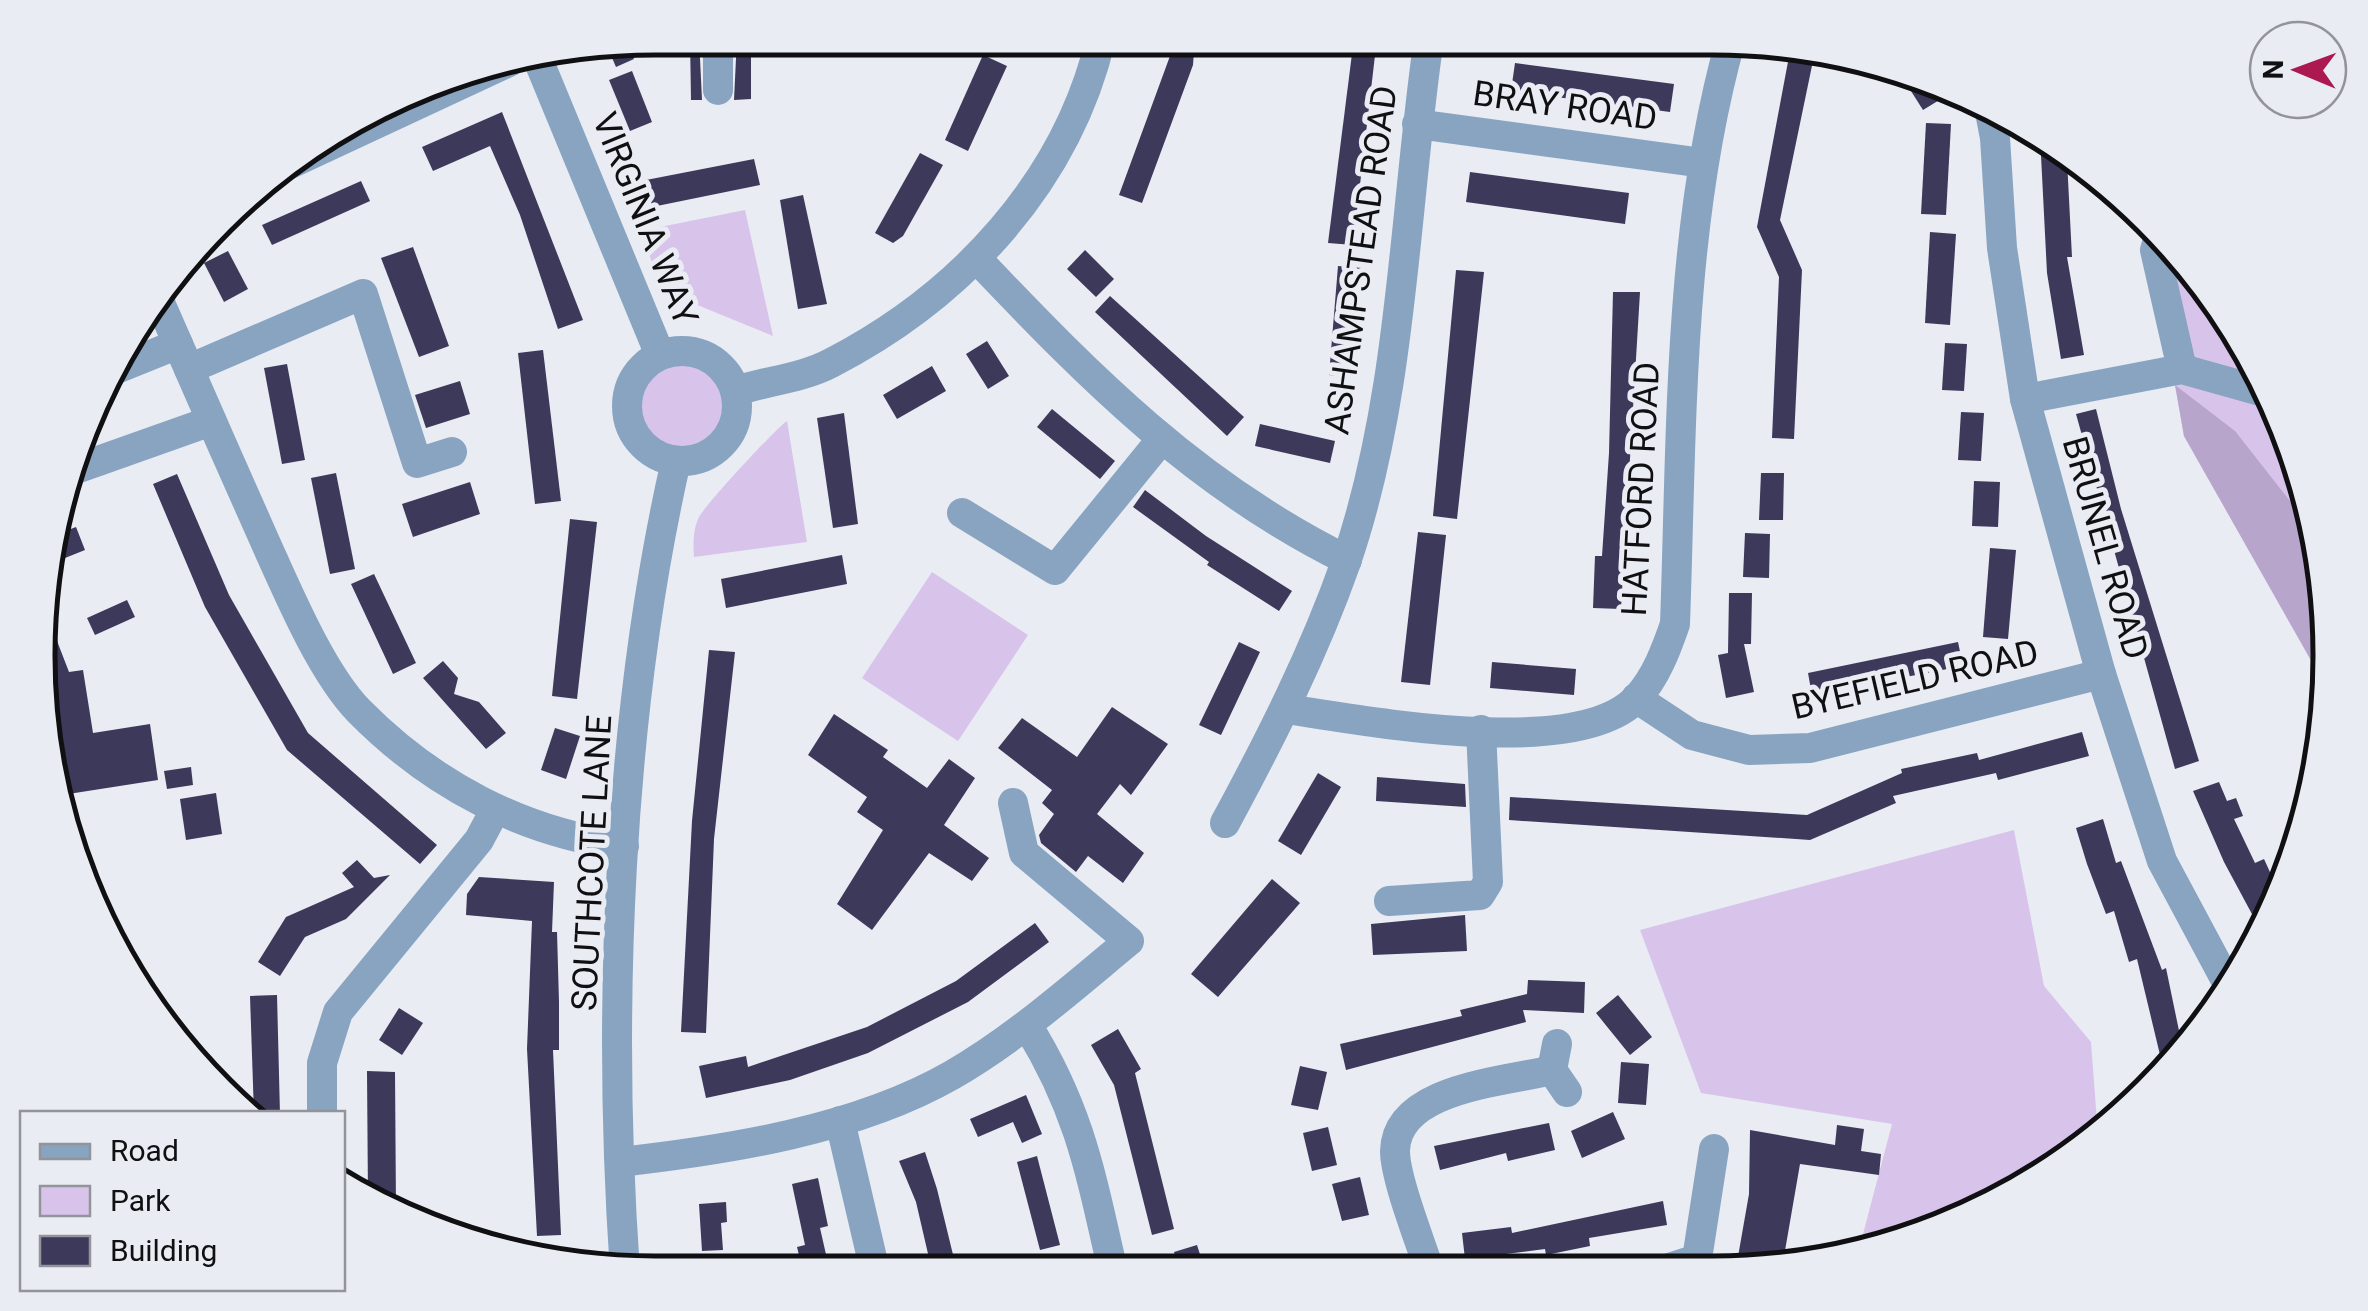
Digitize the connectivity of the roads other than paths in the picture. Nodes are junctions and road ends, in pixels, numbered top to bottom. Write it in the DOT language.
graph roads {
  1 [pos="718,55"];
  2 [pos="1096,55"];
  3 [pos="1427,55"];
  4 [pos="1727,55"];
  5 [pos="541,66"];
  6 [pos="718,90"];
  7 [pos="412,107"];
  8 [pos="380,122"];
  9 [pos="1417,124"];
  10 [pos="1992,124"];
  11 [pos="1703,162"];
  12 [pos="2156,252"];
  13 [pos="978,260"];
  14 [pos="164,311"];
  15 [pos="660,355"];
  16 [pos="184,357"];
  17 [pos="129,367"];
  18 [pos="2182,369"];
  19 [pos="2250,388"];
  20 [pos="736,391"];
  21 [pos="2025,399"];
  22 [pos="211,421"];
  23 [pos="1161,440"];
  24 [pos="452,452"];
  25 [pos="676,461"];
  26 [pos="86,465"];
  27 [pos="962,513"];
  28 [pos="1347,560"];
  29 [pos="2102,674"];
  30 [pos="1636,698"];
  31 [pos="1286,709"];
  32 [pos="1480,730"];
  33 [pos="1014,803"];
  34 [pos="495,810"];
  35 [pos="1225,823"];
  36 [pos="624,846"];
  37 [pos="1389,901"];
  38 [pos="2222,973"];
  39 [pos="1027,1025"];
  40 [pos="1558,1069"];
  41 [pos="322,1111"];
  42 [pos="840,1121"];
  43 [pos="1714,1149"];
  44 [pos="620,1162"];
  45 [pos="624,1255"];
  46 [pos="872,1256"];
  47 [pos="1110,1256"];
  48 [pos="1424,1256"];
  49 [pos="1697,1256"];
  1 -- 6 [label="street"];
  2 -- 13 [label="street"];
  3 -- 9 [label="street, ASHAMPSTEAD ROAD"];
  4 -- 11 [label="street, HATFORD ROAD"];
  5 -- 15 [label="street, VIRGINIA WAY"];
  7 -- 8 [label="street"];
  9 -- 11 [label="street, BRAY ROAD"];
  9 -- 28 [label="street, ASHAMPSTEAD ROAD"];
  10 -- 21 [label="street, BRUNEL ROAD"];
  11 -- 30 [label="street, HATFORD ROAD"];
  12 -- 18 [label="street"];
  13 -- 20 [label="street"];
  13 -- 23 [label="street"];
  14 -- 16 [label="street"];
  15 -- 20 [label="street"];
  15 -- 25 [label="street"];
  16 -- 17 [label="street"];
  16 -- 22 [label="street"];
  16 -- 24 [label="street"];
  18 -- 19 [label="street"];
  18 -- 21 [label="street"];
  20 -- 25 [label="street"];
  21 -- 29 [label="street, BRUNEL ROAD"];
  22 -- 26 [label="street"];
  22 -- 34 [label="street"];
  23 -- 27 [label="street"];
  23 -- 28 [label="street"];
  25 -- 36 [label="street, SOUTHCOTE LANE"];
  28 -- 31 [label="street, ASHAMPSTEAD ROAD"];
  29 -- 30 [label="street, BYEFIELD ROAD"];
  29 -- 38 [label="street, BRUNEL ROAD"];
  30 -- 32 [label="street, HATFORD ROAD"];
  31 -- 32 [label="street, HATFORD ROAD"];
  31 -- 35 [label="street, ASHAMPSTEAD ROAD"];
  32 -- 37 [label="street"];
  33 -- 39 [label="street"];
  34 -- 36 [label="street"];
  34 -- 41 [label="street"];
  36 -- 44 [label="street, SOUTHCOTE LANE"];
  39 -- 42 [label="street"];
  39 -- 47 [label="street"];
  40 -- 48 [label="street"];
  42 -- 44 [label="street"];
  42 -- 46 [label="street"];
  43 -- 49 [label="street"];
  44 -- 45 [label="street, SOUTHCOTE LANE"];
}
